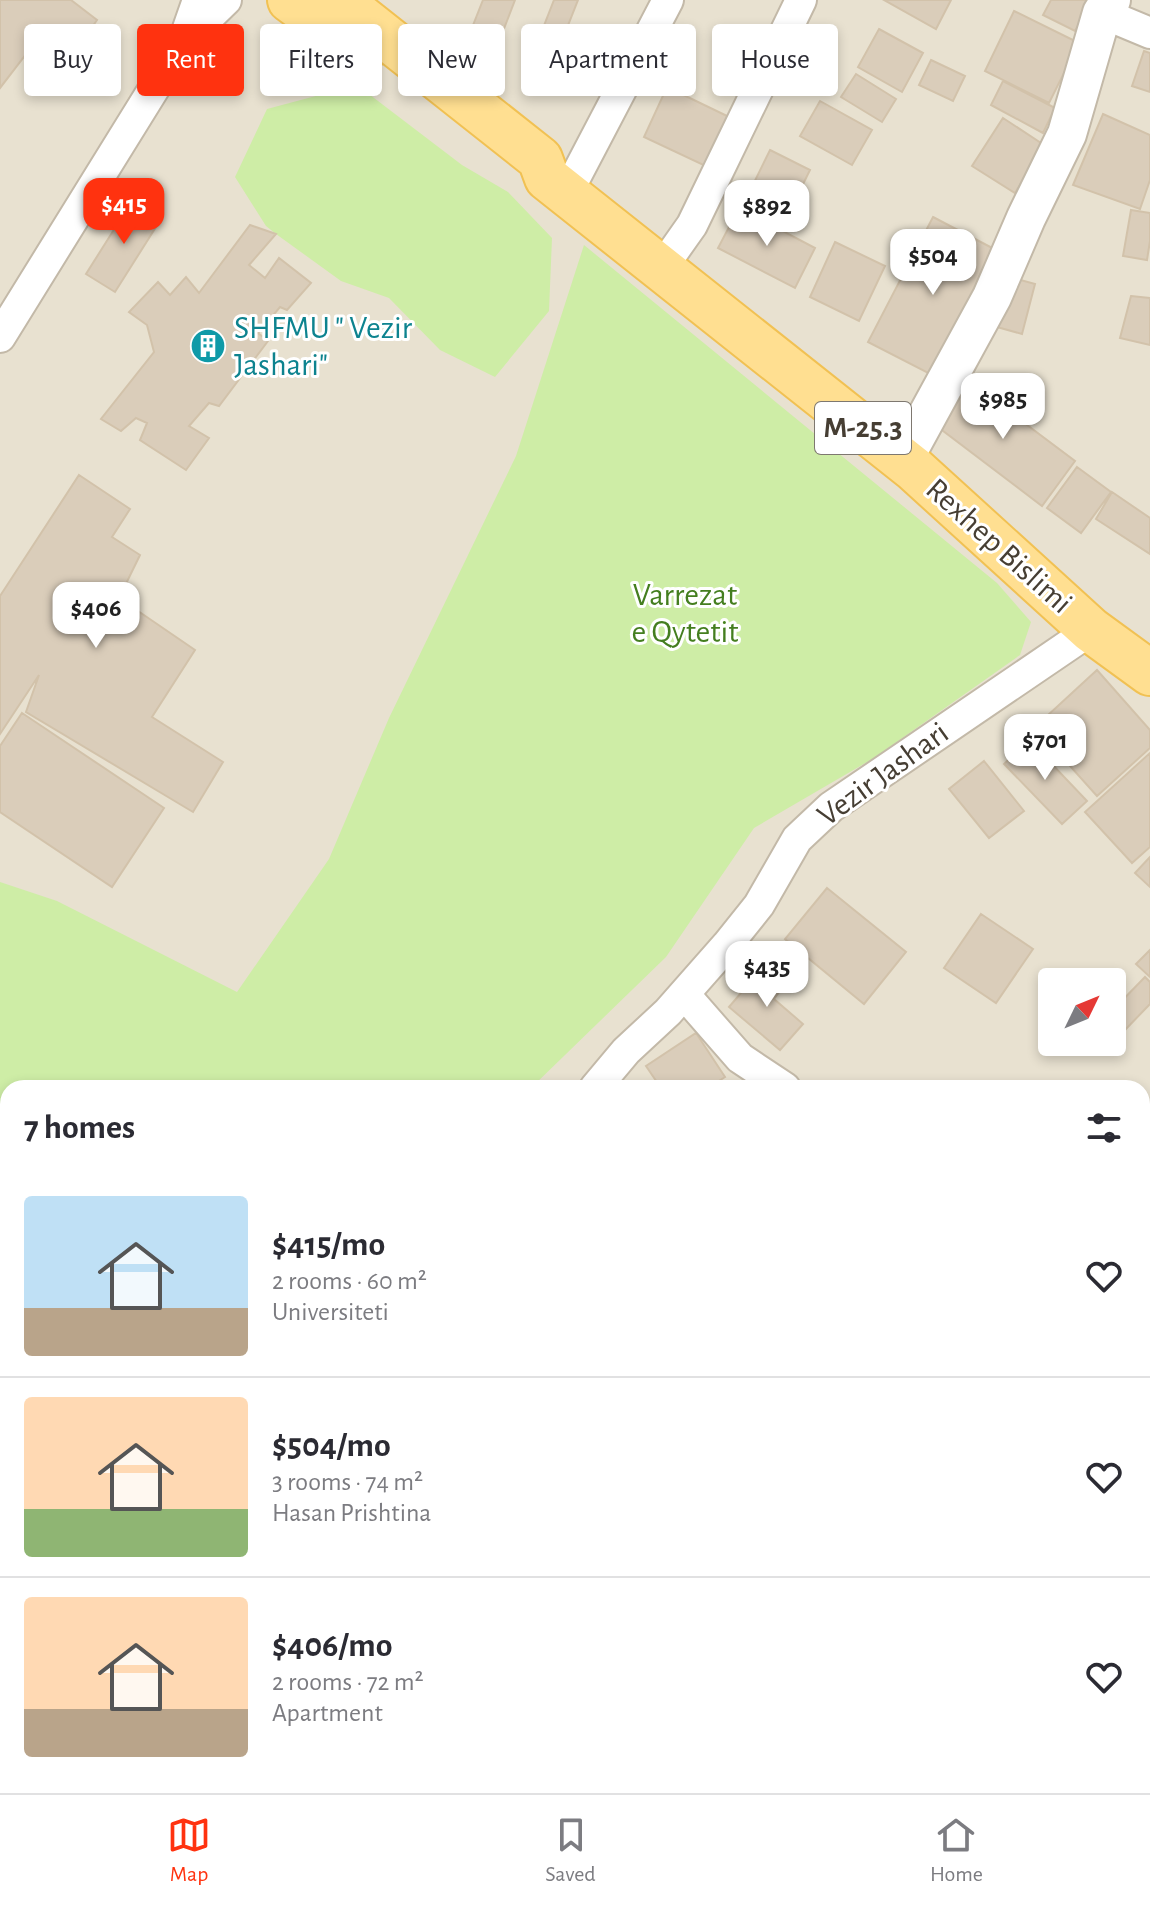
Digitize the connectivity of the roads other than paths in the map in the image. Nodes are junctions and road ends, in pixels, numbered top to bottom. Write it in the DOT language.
graph roads {
  1 [pos="198,0"];
  2 [pos="226,0"];
  3 [pos="290,0"];
  4 [pos="339,0"];
  5 [pos="668,0"];
  6 [pos="801,0"];
  7 [pos="1106,6"];
  8 [pos="190,24"];
  9 [pos="201,24"];
  10 [pos="1150,33"];
  11 [pos="149,96"];
  12 [pos="557,186"];
  13 [pos="661,269"];
  14 [pos="0,337"];
  15 [pos="903,460"];
  16 [pos="1091,630"];
  17 [pos="1150,673"];
  18 [pos="684,994"];
  19 [pos="602,1080"];
  20 [pos="773,1080"];
  1 -- 8 [label="street"];
  2 -- 9 [label="street"];
  3 -- 12 [label="main road, Rexhep Bislimi / M-25.3"];
  4 -- 12 [label="main road, Rexhep Bislimi / M-25.3"];
  5 -- 12 [label="street"];
  6 -- 13 [label="street"];
  7 -- 10 [label="street"];
  7 -- 15 [label="street"];
  11 -- 14 [label="street"];
  12 -- 13 [label="main road, Rexhep Bislimi / M-25.3"];
  13 -- 15 [label="main road, Rexhep Bislimi / M-25.3"];
  15 -- 16 [label="main road, Rexhep Bislimi / M-25.3"];
  16 -- 17 [label="main road, Rexhep Bislimi / M-25.3"];
  16 -- 18 [label="street, Vezir Jashari"];
  18 -- 19 [label="street, Vezir Jashari"];
  18 -- 20 [label="street"];
}
